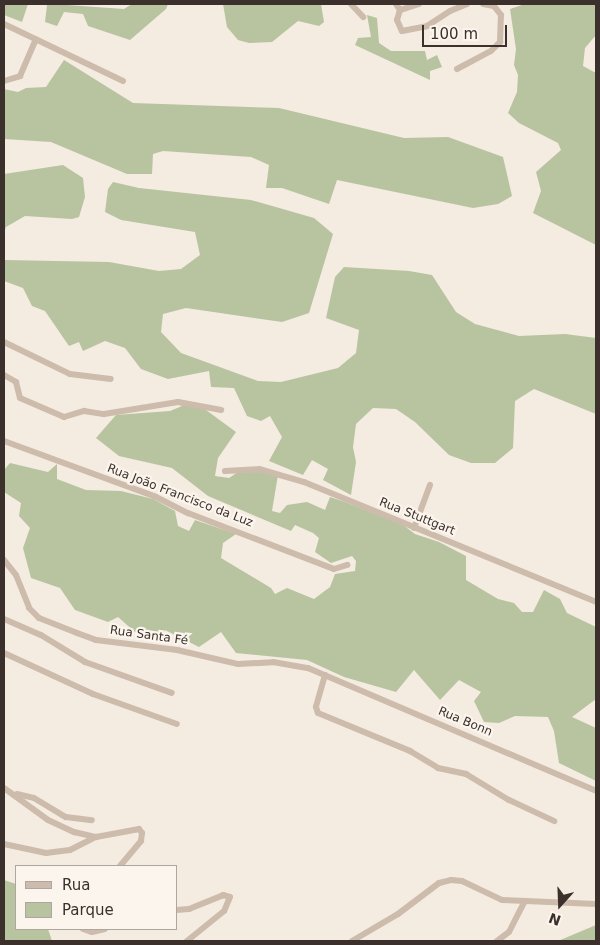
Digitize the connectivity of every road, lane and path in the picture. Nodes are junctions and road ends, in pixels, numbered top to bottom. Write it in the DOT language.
graph roads {
  1 [pos="351,4"];
  2 [pos="396,4"];
  3 [pos="418,4"];
  4 [pos="467,4"];
  5 [pos="483,4"];
  6 [pos="400,10"];
  7 [pos="363,17"];
  8 [pos="4,24"];
  9 [pos="36,39"];
  10 [pos="457,69"];
  11 [pos="4,80"];
  12 [pos="122,81"];
  13 [pos="4,342"];
  14 [pos="4,375"];
  15 [pos="111,379"];
  16 [pos="220,410"];
  17 [pos="4,441"];
  18 [pos="225,471"];
  19 [pos="430,485"];
  20 [pos="414,528"];
  21 [pos="4,560"];
  22 [pos="347,565"];
  23 [pos="596,602"];
  24 [pos="4,619"];
  25 [pos="4,653"];
  26 [pos="325,675"];
  27 [pos="172,693"];
  28 [pos="177,724"];
  29 [pos="4,788"];
  30 [pos="596,791"];
  31 [pos="16,794"];
  32 [pos="92,820"];
  33 [pos="554,821"];
  34 [pos="96,837"];
  35 [pos="4,844"];
  36 [pos="121,865"];
  37 [pos="524,903"];
  38 [pos="596,904"];
  39 [pos="178,910"];
  40 [pos="86,930"];
  41 [pos="101,930"];
  42 [pos="188,941"];
  43 [pos="352,941"];
  44 [pos="497,941"];
  1 -- 7 [label="street"];
  2 -- 6 [label="street"];
  3 -- 6 [label="street"];
  4 -- 6 [label="street"];
  5 -- 10 [label="street"];
  8 -- 9 [label="street"];
  9 -- 11 [label="street"];
  9 -- 12 [label="street"];
  13 -- 15 [label="street"];
  14 -- 16 [label="street"];
  17 -- 22 [label="street, Rua João Francisco da Luz"];
  18 -- 20 [label="street, Rua Stuttgart"];
  19 -- 20 [label="street"];
  20 -- 23 [label="street, Rua Stuttgart"];
  21 -- 26 [label="street, Rua Santa Fé"];
  24 -- 27 [label="street"];
  25 -- 28 [label="street"];
  26 -- 30 [label="street, Rua Bonn"];
  26 -- 33 [label="street"];
  29 -- 31 [label="street"];
  31 -- 32 [label="street"];
  31 -- 34 [label="street"];
  34 -- 35 [label="street"];
  34 -- 36 [label="street"];
  37 -- 38 [label="street"];
  37 -- 43 [label="street"];
  37 -- 44 [label="street"];
  39 -- 42 [label="street"];
  40 -- 41 [label="street"];
}
